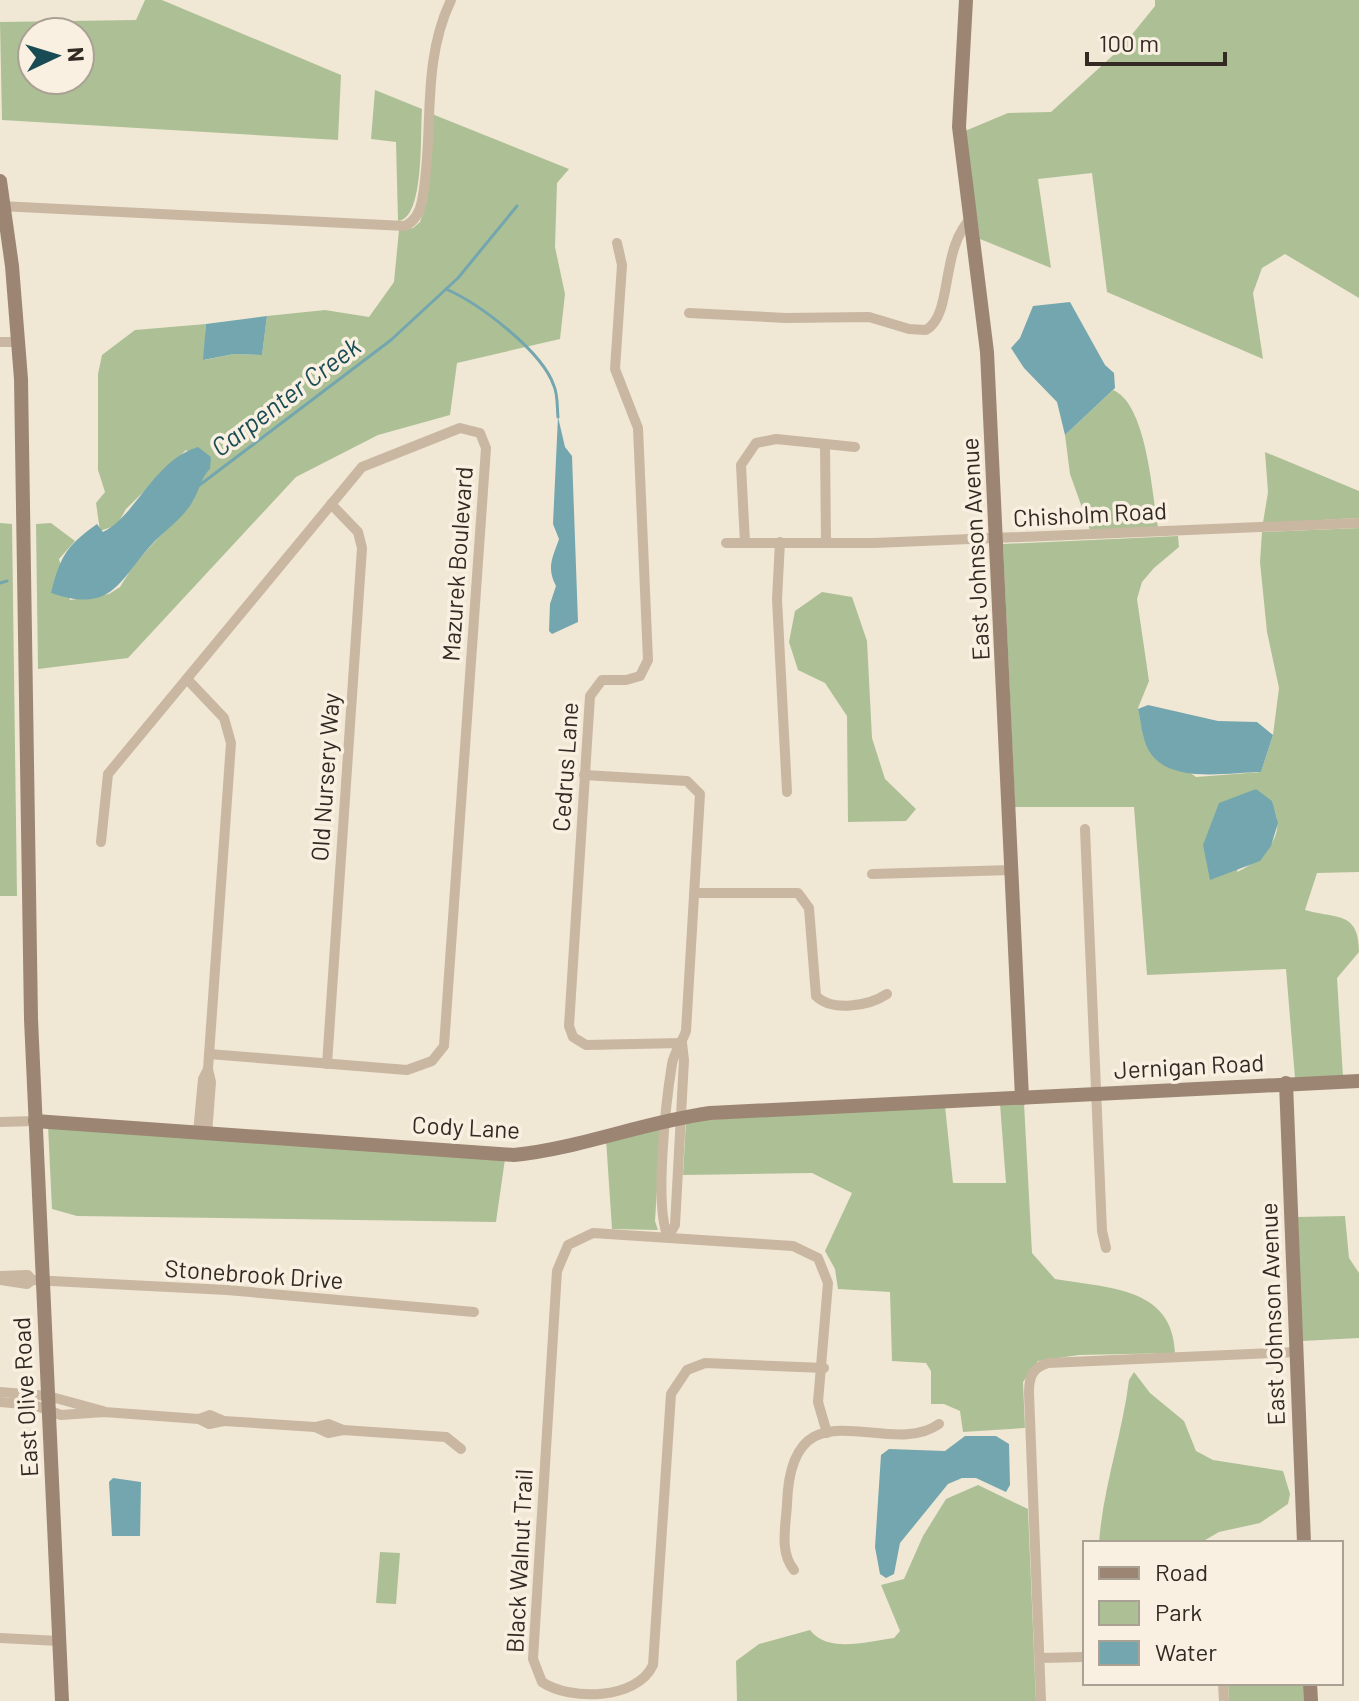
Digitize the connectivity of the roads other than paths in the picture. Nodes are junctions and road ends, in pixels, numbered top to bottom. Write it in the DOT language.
graph roads {
  1 [pos="451,0"];
  2 [pos="966,0"];
  3 [pos="0,181"];
  4 [pos="2,206"];
  5 [pos="972,217"];
  6 [pos="617,243"];
  7 [pos="689,313"];
  8 [pos="0,342"];
  9 [pos="19,342"];
  10 [pos="825,444"];
  11 [pos="855,447"];
  12 [pos="331,504"];
  13 [pos="1359,523"];
  14 [pos="998,539"];
  15 [pos="780,542"];
  16 [pos="726,543"];
  17 [pos="745,543"];
  18 [pos="826,543"];
  19 [pos="187,679"];
  20 [pos="584,775"];
  21 [pos="787,792"];
  22 [pos="1085,829"];
  23 [pos="101,842"];
  24 [pos="1012,870"];
  25 [pos="872,874"];
  26 [pos="696,893"];
  27 [pos="887,994"];
  28 [pos="682,1043"];
  29 [pos="209,1054"];
  30 [pos="327,1064"];
  31 [pos="1359,1081"];
  32 [pos="1286,1083"];
  33 [pos="1097,1094"];
  34 [pos="1022,1098"];
  35 [pos="674,1118"];
  36 [pos="35,1121"];
  37 [pos="0,1122"];
  38 [pos="202,1133"];
  39 [pos="668,1237"];
  40 [pos="1106,1248"];
  41 [pos="0,1278"];
  42 [pos="37,1280"];
  43 [pos="474,1312"];
  44 [pos="1297,1352"];
  45 [pos="824,1368"];
  46 [pos="0,1392"];
  47 [pos="0,1402"];
  48 [pos="49,1403"];
  49 [pos="939,1424"];
  50 [pos="827,1433"];
  51 [pos="461,1449"];
  52 [pos="1304,1541"];
  53 [pos="794,1570"];
  54 [pos="0,1638"];
  55 [pos="59,1641"];
  56 [pos="1083,1657"];
  57 [pos="1040,1658"];
  58 [pos="62,1701"];
  59 [pos="1041,1701"];
  1 -- 4 [label="street"];
  2 -- 5 [label="street, East Johnson Avenue"];
  3 -- 4 [label="street, East Olive Road"];
  4 -- 9 [label="street, East Olive Road"];
  5 -- 7 [label="street"];
  5 -- 14 [label="street, East Johnson Avenue"];
  6 -- 20 [label="street, Cedrus Lane"];
  8 -- 9 [label="street"];
  9 -- 36 [label="street, East Olive Road"];
  10 -- 11 [label="street"];
  10 -- 17 [label="street"];
  10 -- 18 [label="street"];
  12 -- 19 [label="street, Mazurek Boulevard"];
  12 -- 30 [label="street, Old Nursery Way"];
  12 -- 30 [label="street, Mazurek Boulevard"];
  13 -- 14 [label="street, Chisholm Road"];
  14 -- 18 [label="street, Chisholm Road"];
  14 -- 24 [label="street, East Johnson Avenue"];
  15 -- 17 [label="street, Chisholm Road"];
  15 -- 18 [label="street, Chisholm Road"];
  15 -- 21 [label="street"];
  16 -- 17 [label="street, Chisholm Road"];
  19 -- 23 [label="street, Mazurek Boulevard"];
  19 -- 29 [label="street"];
  20 -- 26 [label="street"];
  20 -- 28 [label="street, Cedrus Lane"];
  22 -- 33 [label="street"];
  24 -- 25 [label="street"];
  24 -- 34 [label="street, East Johnson Avenue"];
  26 -- 27 [label="street"];
  26 -- 28 [label="street"];
  28 -- 35 [label="street"];
  29 -- 30 [label="street, Mazurek Boulevard"];
  29 -- 38 [label="street"];
  31 -- 32 [label="street, Jernigan Road"];
  32 -- 33 [label="street, Jernigan Road"];
  32 -- 44 [label="street, East Johnson Avenue"];
  33 -- 34 [label="street, Jernigan Road"];
  33 -- 40 [label="street"];
  34 -- 35 [label="street, Cody Lane"];
  35 -- 38 [label="street, Cody Lane"];
  35 -- 39 [label="street"];
  36 -- 37 [label="street, Cody Lane"];
  36 -- 38 [label="street, Cody Lane"];
  36 -- 42 [label="street, East Olive Road"];
  39 -- 45 [label="street, Black Walnut Trail"];
  39 -- 45 [label="street, Black Walnut Trail"];
  41 -- 42 [label="street, Stonebrook Drive"];
  42 -- 43 [label="street, Stonebrook Drive"];
  42 -- 48 [label="street, East Olive Road"];
  44 -- 52 [label="street, East Johnson Avenue"];
  44 -- 57 [label="street"];
  45 -- 50 [label="street, Black Walnut Trail"];
  46 -- 48 [label="street"];
  47 -- 48 [label="street"];
  48 -- 51 [label="street"];
  48 -- 55 [label="street, East Olive Road"];
  49 -- 50 [label="street"];
  50 -- 53 [label="street"];
  54 -- 55 [label="street"];
  55 -- 58 [label="street, East Olive Road"];
  56 -- 57 [label="street"];
  57 -- 59 [label="street"];
}
